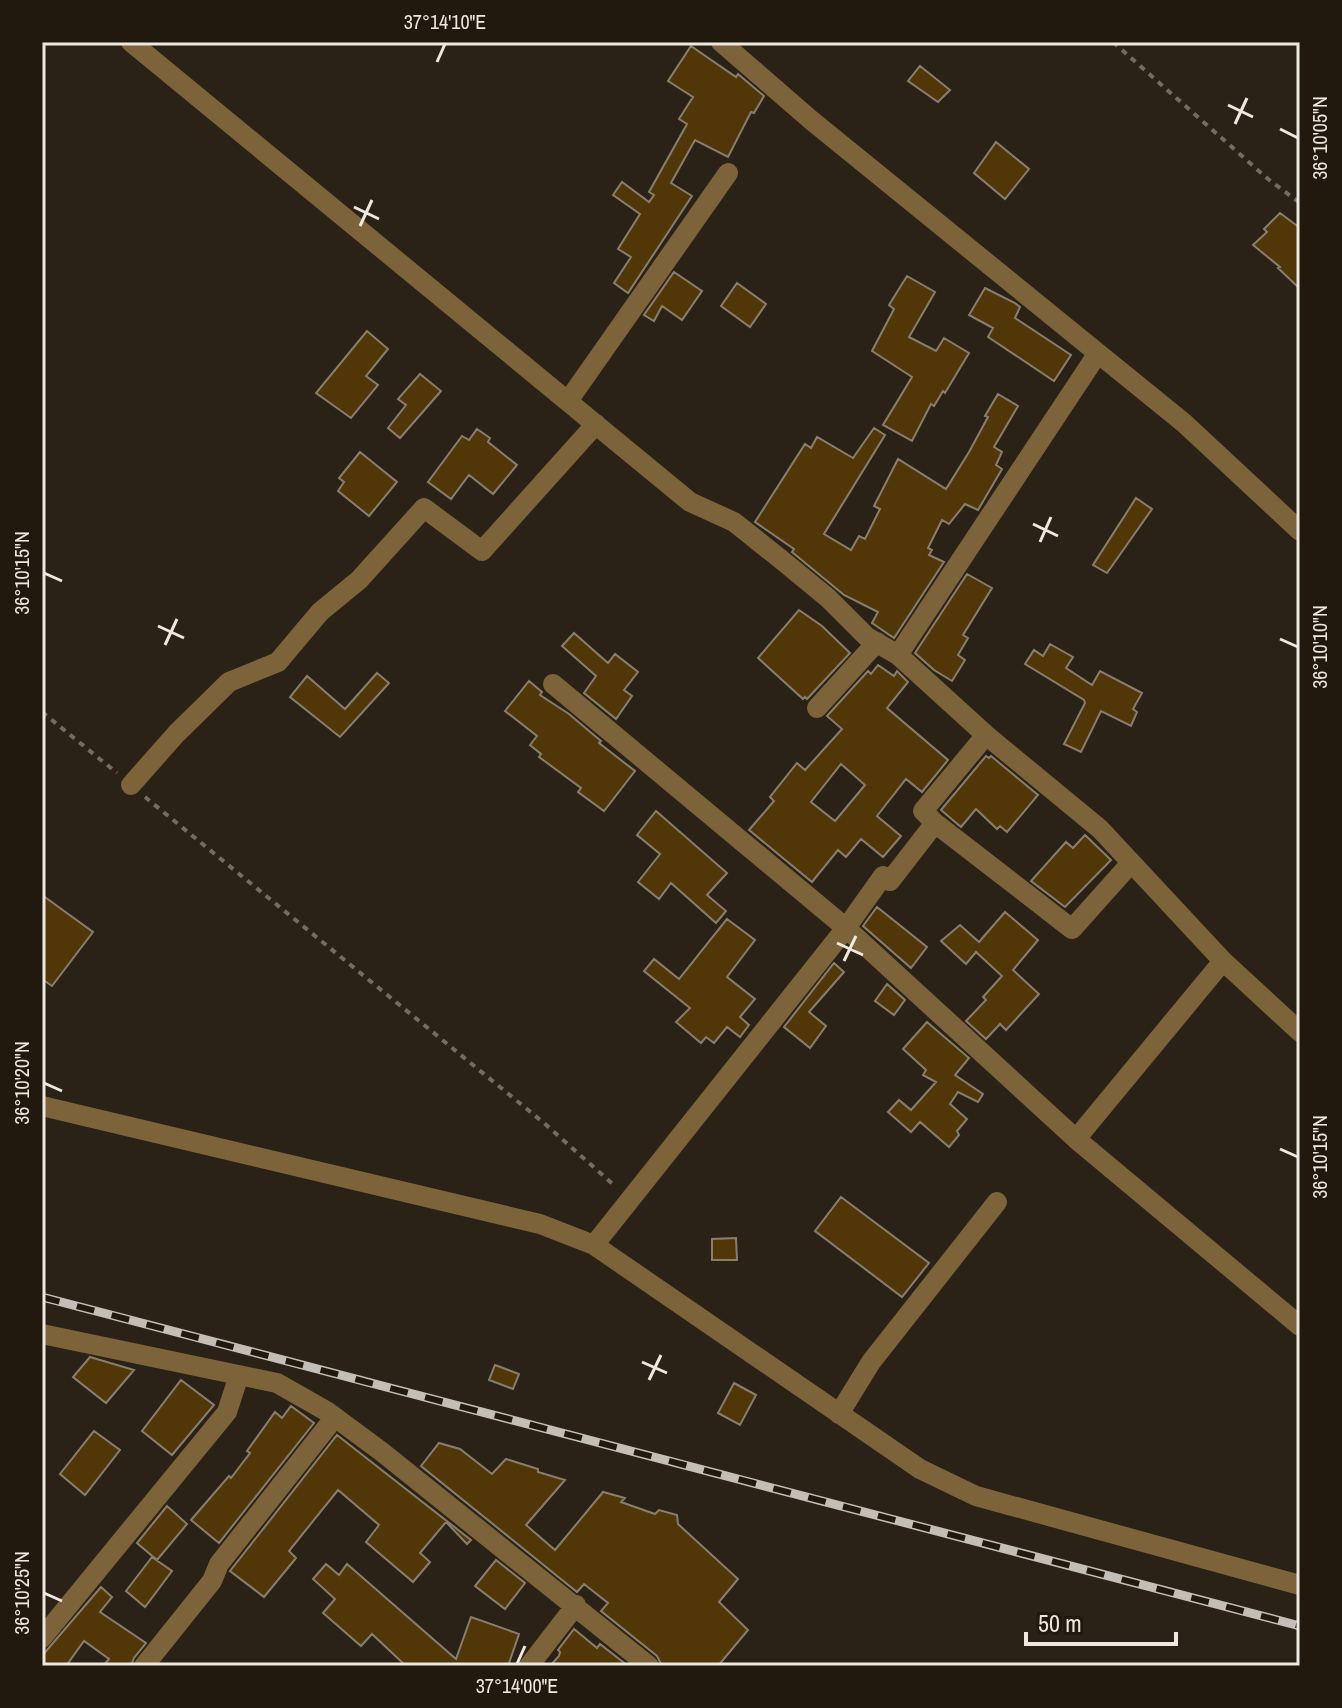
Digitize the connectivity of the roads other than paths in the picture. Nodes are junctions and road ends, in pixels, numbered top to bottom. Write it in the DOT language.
graph roads {
  1 [pos="131,42"];
  2 [pos="721,42"];
  3 [pos="728,173"];
  4 [pos="1098,353"];
  5 [pos="568,401"];
  6 [pos="596,424"];
  7 [pos="1300,531"];
  8 [pos="877,642"];
  9 [pos="898,655"];
  10 [pos="553,684"];
  11 [pos="817,708"];
  12 [pos="986,735"];
  13 [pos="131,785"];
  14 [pos="935,823"];
  15 [pos="1131,863"];
  16 [pos="846,928"];
  17 [pos="1223,961"];
  18 [pos="1300,1032"];
  19 [pos="42,1106"];
  20 [pos="1076,1139"];
  21 [pos="997,1202"];
  22 [pos="594,1245"];
  23 [pos="1300,1326"];
  24 [pos="42,1334"];
  25 [pos="239,1375"];
  26 [pos="839,1414"];
  27 [pos="335,1417"];
  28 [pos="1300,1585"];
  29 [pos="576,1605"];
  30 [pos="42,1638"];
  31 [pos="144,1666"];
  32 [pos="529,1666"];
  33 [pos="649,1666"];
  1 -- 5 [label="street"];
  2 -- 4 [label="street"];
  3 -- 5 [label="street"];
  4 -- 7 [label="street"];
  4 -- 9 [label="street"];
  5 -- 6 [label="street"];
  6 -- 8 [label="street"];
  6 -- 13 [label="street"];
  8 -- 9 [label="street"];
  8 -- 11 [label="street"];
  9 -- 12 [label="street"];
  10 -- 16 [label="street"];
  12 -- 14 [label="street"];
  12 -- 15 [label="street"];
  14 -- 15 [label="street"];
  14 -- 16 [label="street"];
  15 -- 17 [label="street"];
  16 -- 20 [label="street"];
  16 -- 22 [label="street"];
  17 -- 18 [label="street"];
  17 -- 20 [label="street"];
  19 -- 22 [label="street"];
  20 -- 23 [label="street"];
  21 -- 26 [label="street"];
  22 -- 26 [label="street"];
  24 -- 25 [label="street"];
  25 -- 27 [label="street"];
  25 -- 30 [label="street"];
  26 -- 28 [label="street"];
  27 -- 29 [label="street"];
  27 -- 31 [label="street"];
  29 -- 32 [label="street"];
  29 -- 33 [label="street"];
}
